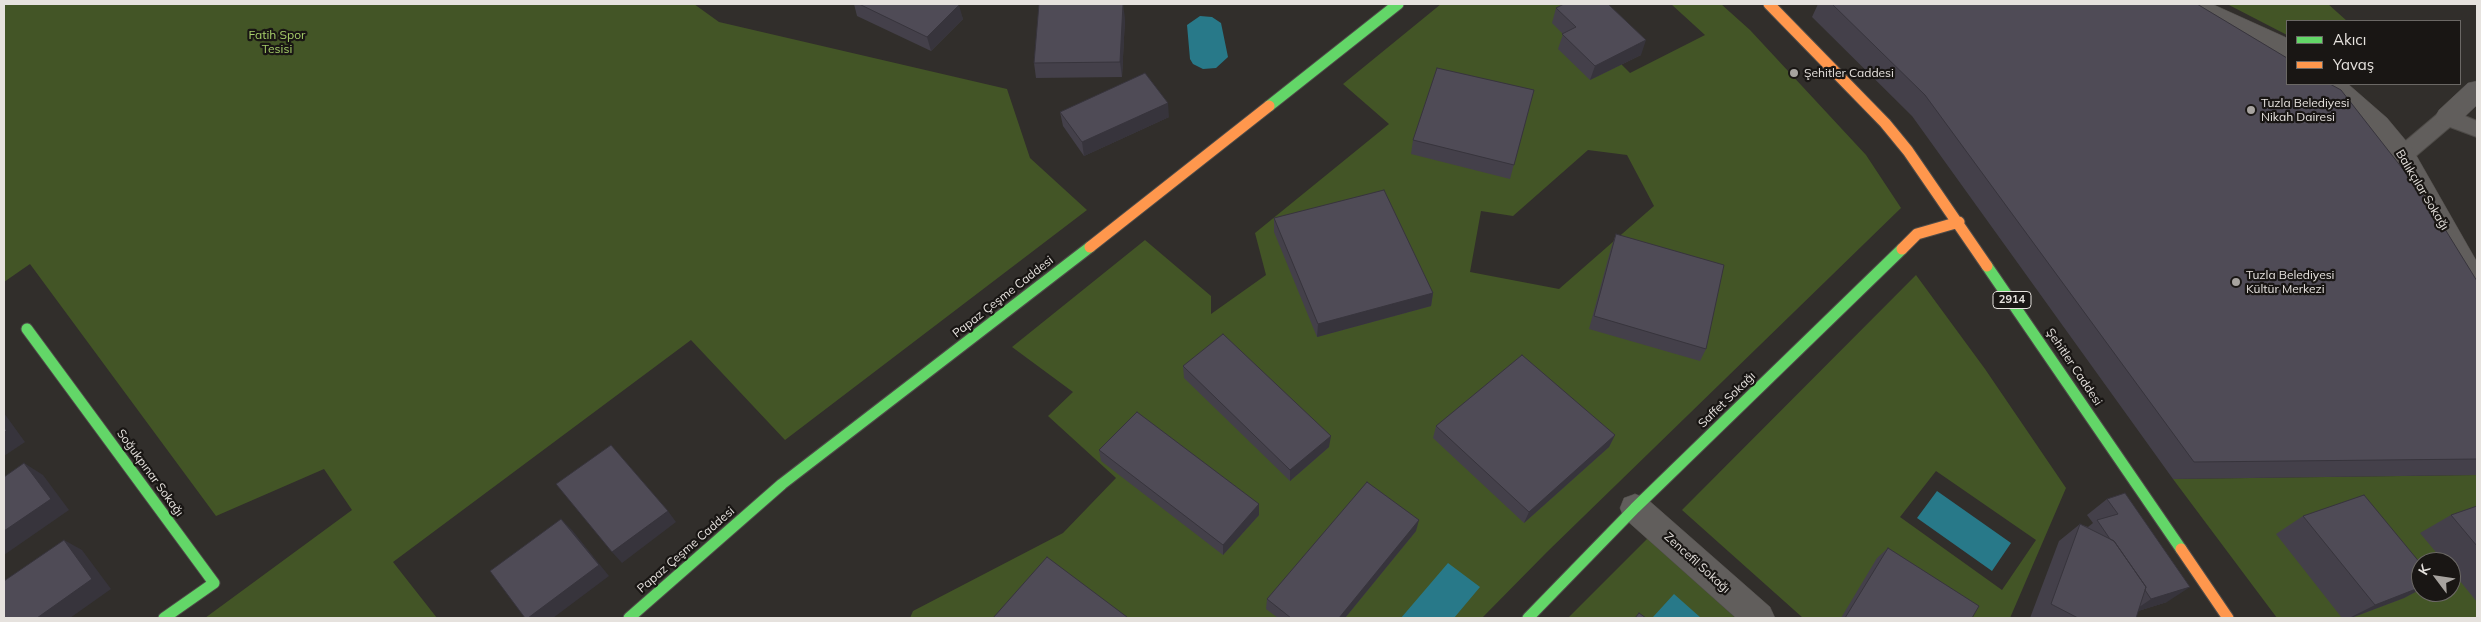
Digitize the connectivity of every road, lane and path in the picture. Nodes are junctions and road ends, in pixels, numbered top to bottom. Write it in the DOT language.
graph roads {
  1 [pos="1398,4"];
  2 [pos="1769,4"];
  3 [pos="2188,4"];
  4 [pos="2286,50"];
  5 [pos="2333,85"];
  6 [pos="2477,90"];
  7 [pos="2448,117"];
  8 [pos="2477,129"];
  9 [pos="2403,155"];
  10 [pos="1959,222"];
  11 [pos="2477,286"];
  12 [pos="27,329"];
  13 [pos="1636,508"];
  14 [pos="164,618"];
  15 [pos="629,618"];
  16 [pos="1528,618"];
  17 [pos="1759,618"];
  18 [pos="2228,618"];
  1 -- 15 [label="street, Papaz Çeşme Caddesi"];
  2 -- 10 [label="street, Şehitler Caddesi / 2914"];
  3 -- 4 [label="street"];
  5 -- 9 [label="street, Balıkçılar Sokağı"];
  6 -- 7 [label="street"];
  7 -- 8 [label="lane"];
  7 -- 9 [label="lane"];
  9 -- 11 [label="street, Balıkçılar Sokağı"];
  10 -- 13 [label="street, Saffet Sokağı"];
  10 -- 18 [label="street, Şehitler Caddesi / 2914"];
  12 -- 14 [label="street, Soğukpınar Sokağı"];
  13 -- 16 [label="street, Saffet Sokağı"];
  13 -- 17 [label="street, Zencefil Sokağı"];
}
